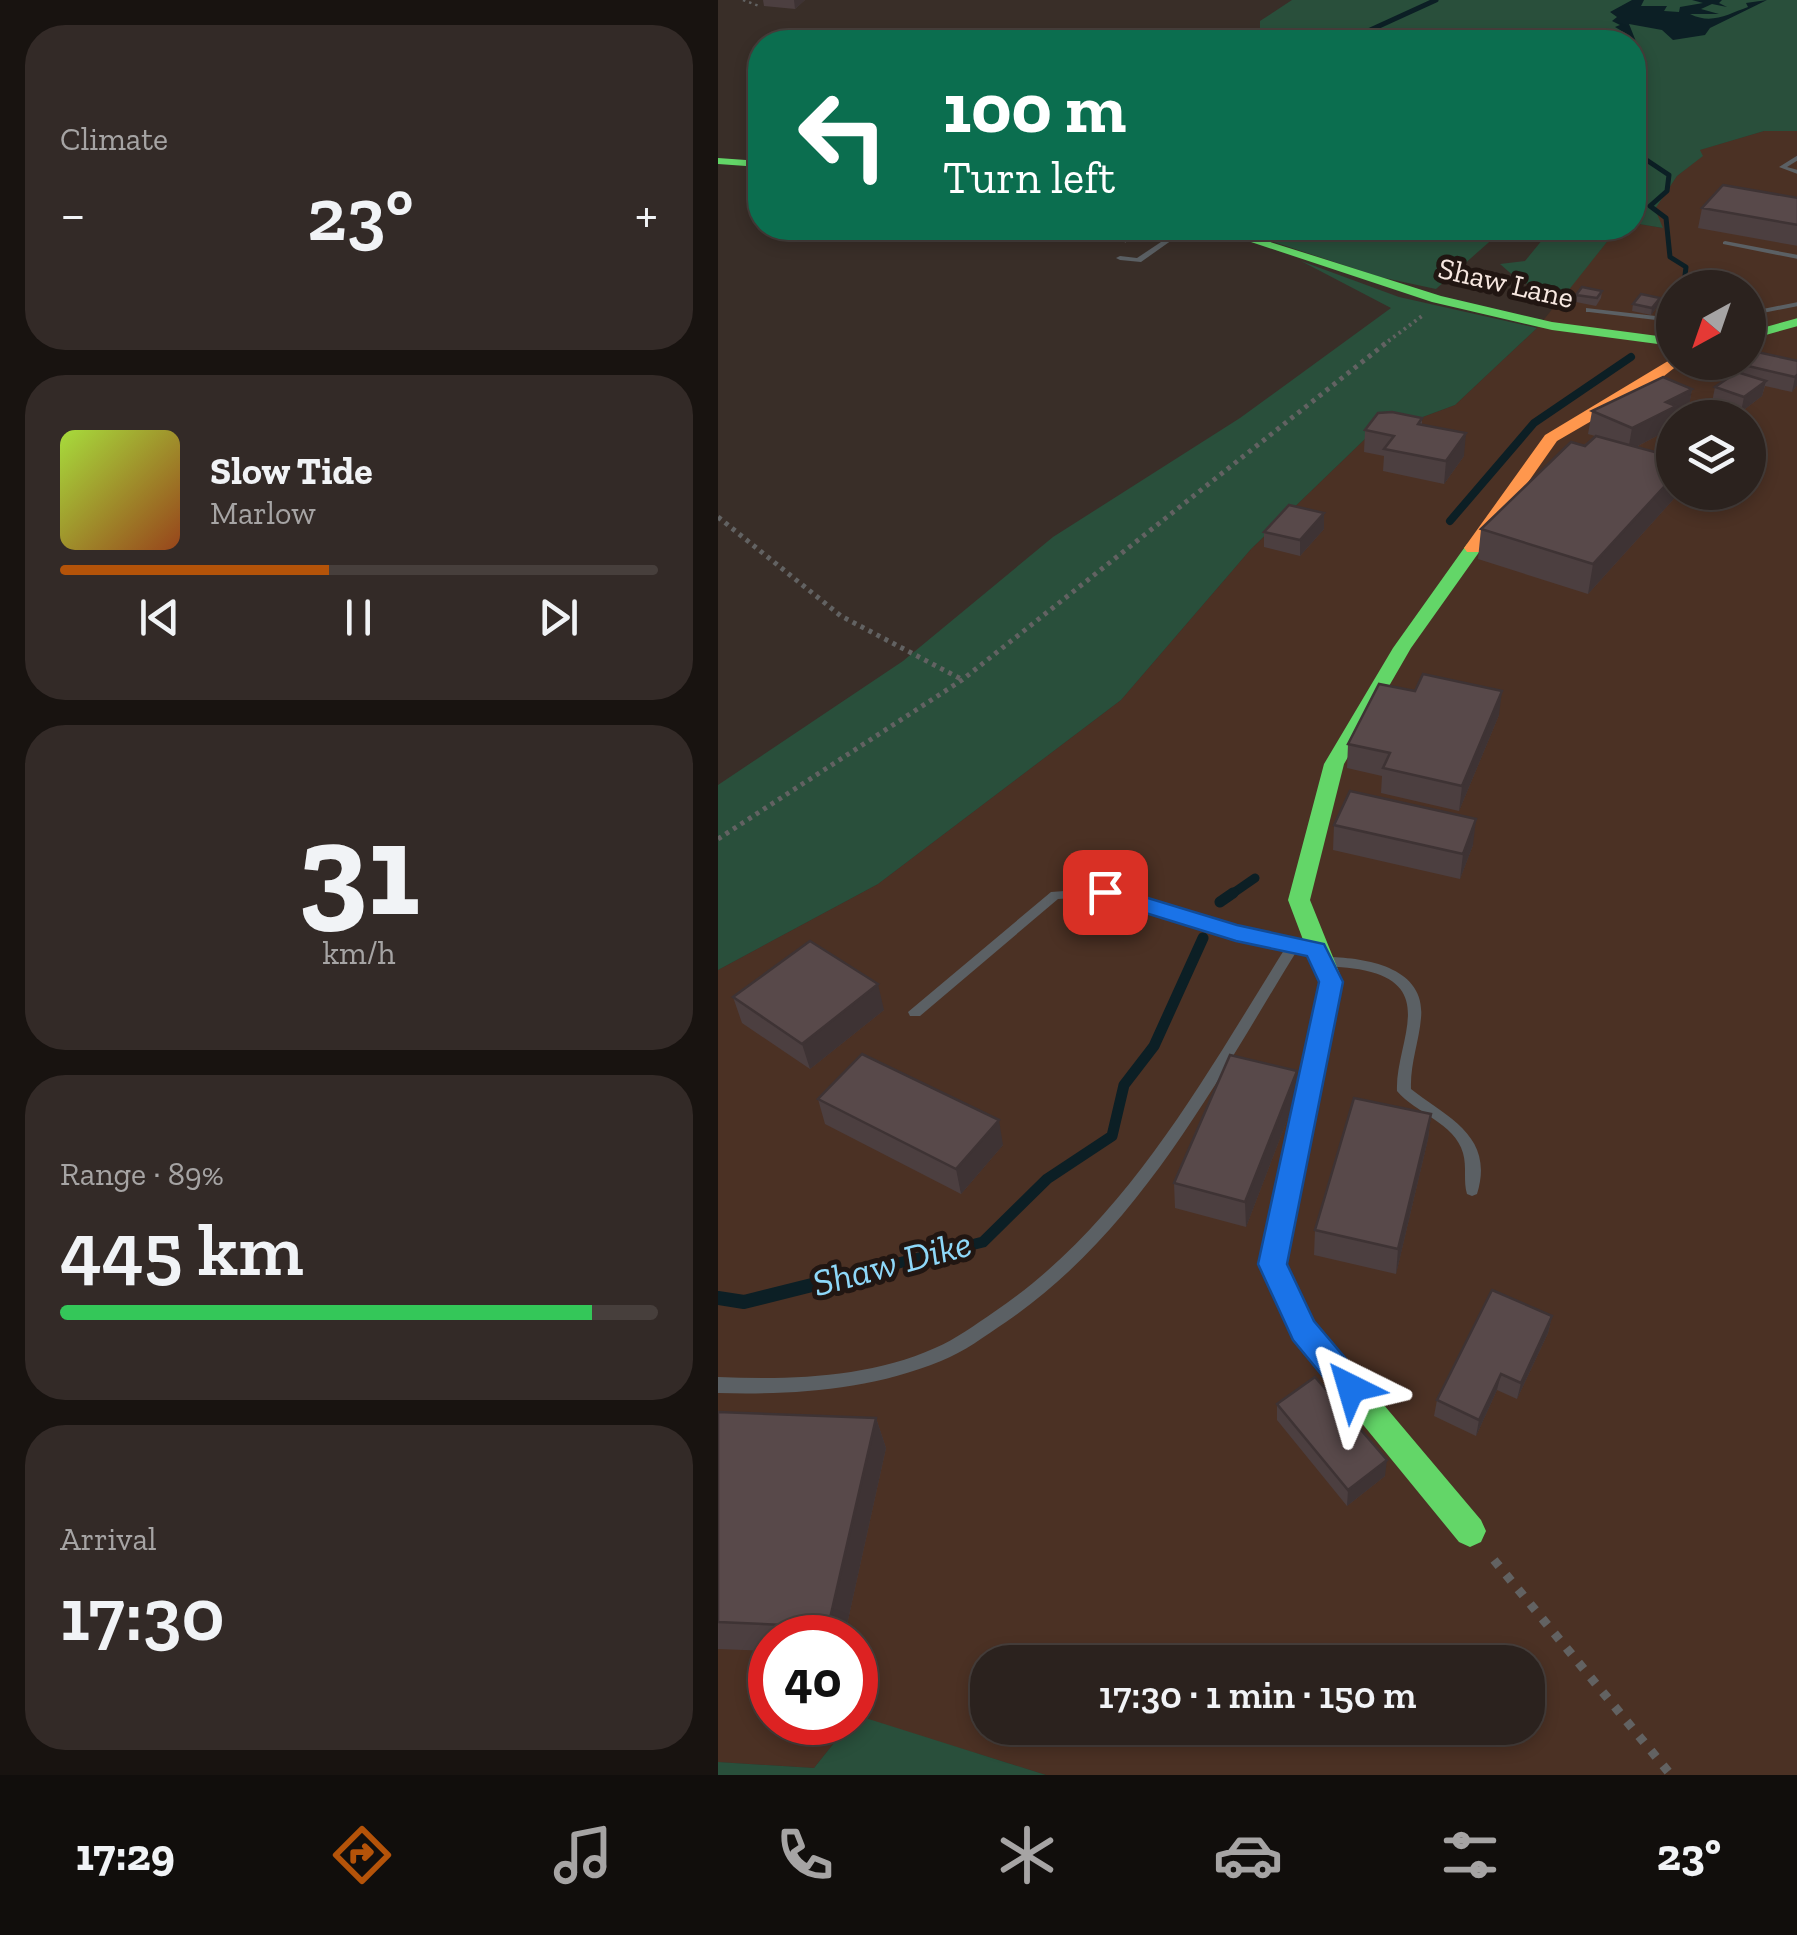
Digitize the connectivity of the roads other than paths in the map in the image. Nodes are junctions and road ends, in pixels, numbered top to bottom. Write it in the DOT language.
graph roads {
  1 [pos="1798,158"];
  2 [pos="718,161"];
  3 [pos="748,163"];
  4 [pos="1798,172"];
  5 [pos="1169,240"];
  6 [pos="1252,240"];
  7 [pos="1725,243"];
  8 [pos="1798,257"];
  9 [pos="1120,258"];
  10 [pos="1798,304"];
  11 [pos="1588,310"];
  12 [pos="1766,310"];
  13 [pos="1656,318"];
  14 [pos="1798,322"];
  15 [pos="1766,331"];
  16 [pos="1656,340"];
  17 [pos="1656,377"];
  18 [pos="1311,952"];
  19 [pos="915,1012"];
  20 [pos="1472,1190"];
  21 [pos="718,1385"];
  22 [pos="1470,1531"];
  1 -- 4 [label="lane"];
  2 -- 3 [label="street"];
  5 -- 9 [label="lane"];
  6 -- 16 [label="street, Shaw Lane"];
  7 -- 8 [label="lane"];
  10 -- 12 [label="lane"];
  11 -- 13 [label="lane"];
  14 -- 15 [label="street"];
  17 -- 18 [label="street"];
  18 -- 19 [label="lane"];
  18 -- 20 [label="lane"];
  18 -- 21 [label="lane"];
  18 -- 22 [label="street"];
}
